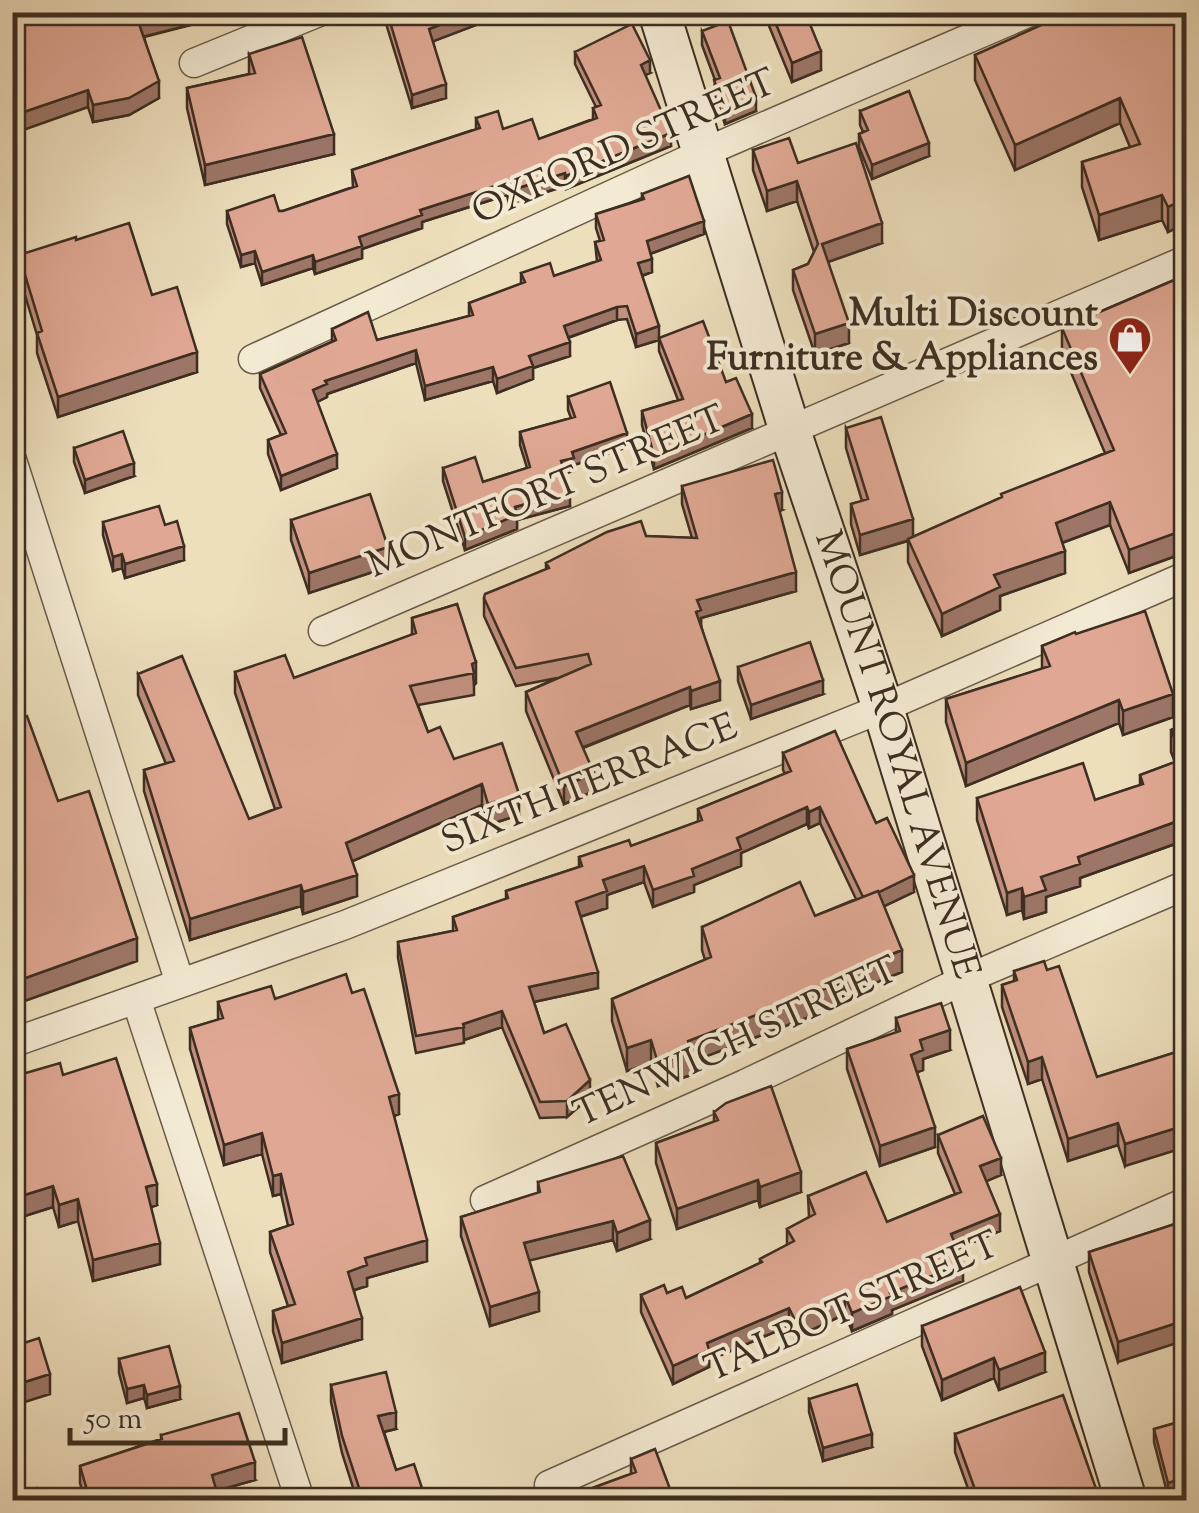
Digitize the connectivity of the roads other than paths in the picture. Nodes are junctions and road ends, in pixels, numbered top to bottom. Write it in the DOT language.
graph roads {
  1 [pos="319,12"];
  2 [pos="659,12"];
  3 [pos="1030,12"];
  4 [pos="194,63"];
  5 [pos="705,152"];
  6 [pos="1186,260"];
  7 [pos="254,359"];
  8 [pos="790,431"];
  9 [pos="12,460"];
  10 [pos="1186,576"];
  11 [pos="323,631"];
  12 [pos="883,708"];
  13 [pos="1186,885"];
  14 [pos="964,980"];
  15 [pos="180,983"];
  16 [pos="136,999"];
  17 [pos="12,1042"];
  18 [pos="484,1200"];
  19 [pos="1186,1202"];
  20 [pos="1051,1262"];
  21 [pos="549,1485"];
  22 [pos="300,1500"];
  23 [pos="1126,1500"];
  1 -- 4 [label="street"];
  2 -- 5 [label="street, MOUNT ROYAL AVENUE"];
  3 -- 5 [label="street, OXFORD STREET"];
  5 -- 7 [label="street, OXFORD STREET"];
  5 -- 8 [label="street, MOUNT ROYAL AVENUE"];
  6 -- 8 [label="street, MONTFORT STREET"];
  8 -- 11 [label="street, MONTFORT STREET"];
  8 -- 12 [label="street, MOUNT ROYAL AVENUE"];
  9 -- 15 [label="street"];
  10 -- 12 [label="street, SIXTH TERRACE"];
  12 -- 14 [label="street, MOUNT ROYAL AVENUE"];
  12 -- 15 [label="street, SIXTH TERRACE"];
  13 -- 14 [label="street, TENWICH STREET"];
  14 -- 18 [label="street, TENWICH STREET"];
  14 -- 20 [label="street, MOUNT ROYAL AVENUE"];
  15 -- 16 [label="street, SIXTH TERRACE"];
  16 -- 17 [label="street, SIXTH TERRACE"];
  16 -- 22 [label="street"];
  19 -- 20 [label="street, TALBOT STREET"];
  20 -- 21 [label="street, TALBOT STREET"];
  20 -- 23 [label="street, MOUNT ROYAL AVENUE"];
}
